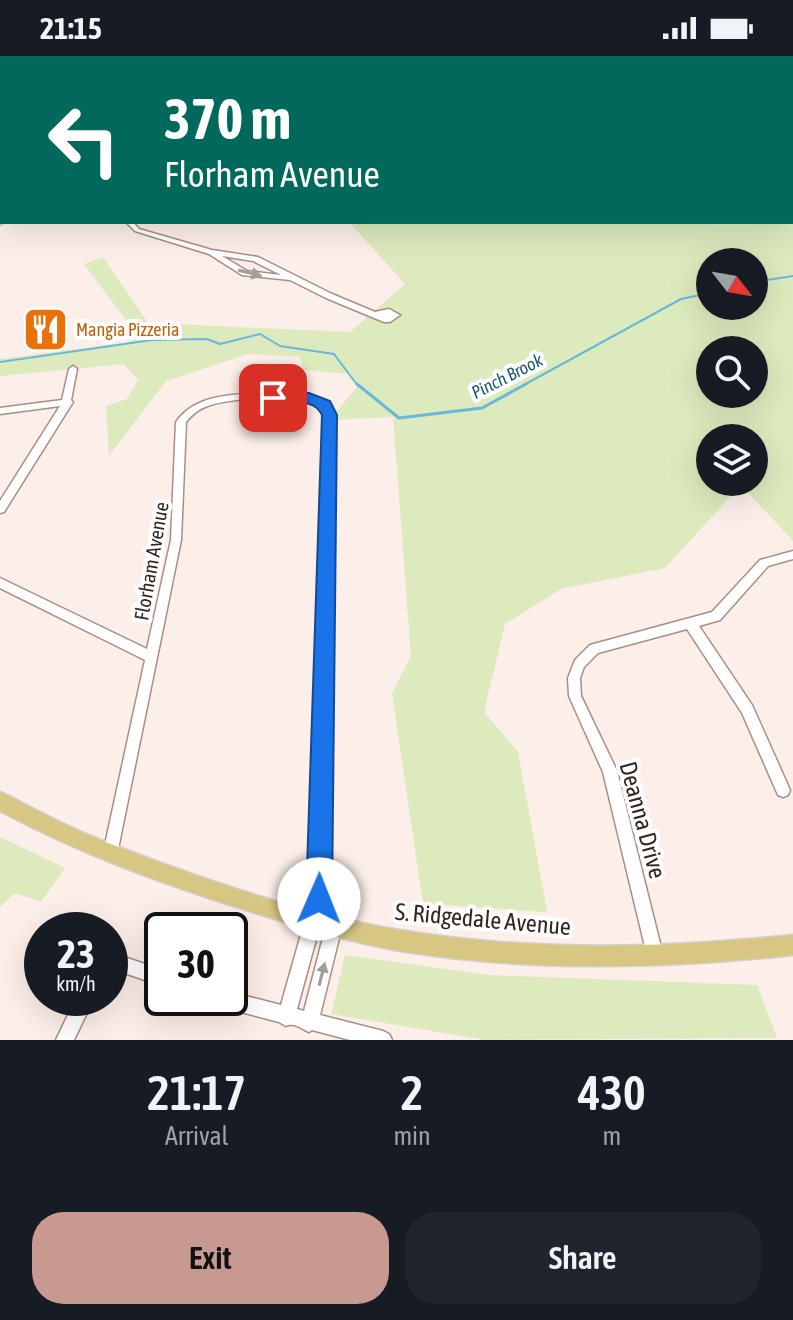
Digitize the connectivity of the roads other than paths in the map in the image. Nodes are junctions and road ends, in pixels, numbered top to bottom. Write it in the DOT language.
graph roads {
  1 [pos="140,226"];
  2 [pos="211,252"];
  3 [pos="293,280"];
  4 [pos="376,314"];
  5 [pos="73,369"];
  6 [pos="68,402"];
  7 [pos="0,411"];
  8 [pos="0,509"];
  9 [pos="793,555"];
  10 [pos="0,583"];
  11 [pos="690,623"];
  12 [pos="152,657"];
  13 [pos="783,790"];
  14 [pos="0,801"];
  15 [pos="111,854"];
  16 [pos="312,920"];
  17 [pos="334,926"];
  18 [pos="793,945"];
  19 [pos="655,955"];
  20 [pos="248,1006"];
  21 [pos="76,1016"];
  22 [pos="286,1017"];
  23 [pos="309,1023"];
  24 [pos="65,1040"];
  25 [pos="383,1040"];
  1 -- 2 [label="street"];
  2 -- 3 [label="street"];
  2 -- 3 [label="street, one-way"];
  3 -- 4 [label="street"];
  5 -- 6 [label="street"];
  6 -- 7 [label="street"];
  6 -- 8 [label="street"];
  9 -- 11 [label="street, Deanna Drive"];
  10 -- 12 [label="street"];
  11 -- 13 [label="street"];
  11 -- 19 [label="street, Deanna Drive"];
  12 -- 15 [label="street, Florham Avenue"];
  12 -- 16 [label="street, Florham Avenue"];
  14 -- 15 [label="main road, S. Ridgedale Avenue"];
  15 -- 16 [label="main road, S. Ridgedale Avenue"];
  16 -- 17 [label="main road, S. Ridgedale Avenue"];
  16 -- 22 [label="street"];
  17 -- 19 [label="main road, S. Ridgedale Avenue"];
  23 -- 17 [label="street, one-way"];
  18 -- 19 [label="main road, S. Ridgedale Avenue"];
  20 -- 22 [label="street"];
  21 -- 24 [label="street"];
  22 -- 23 [label="street"];
  23 -- 25 [label="street"];
}
